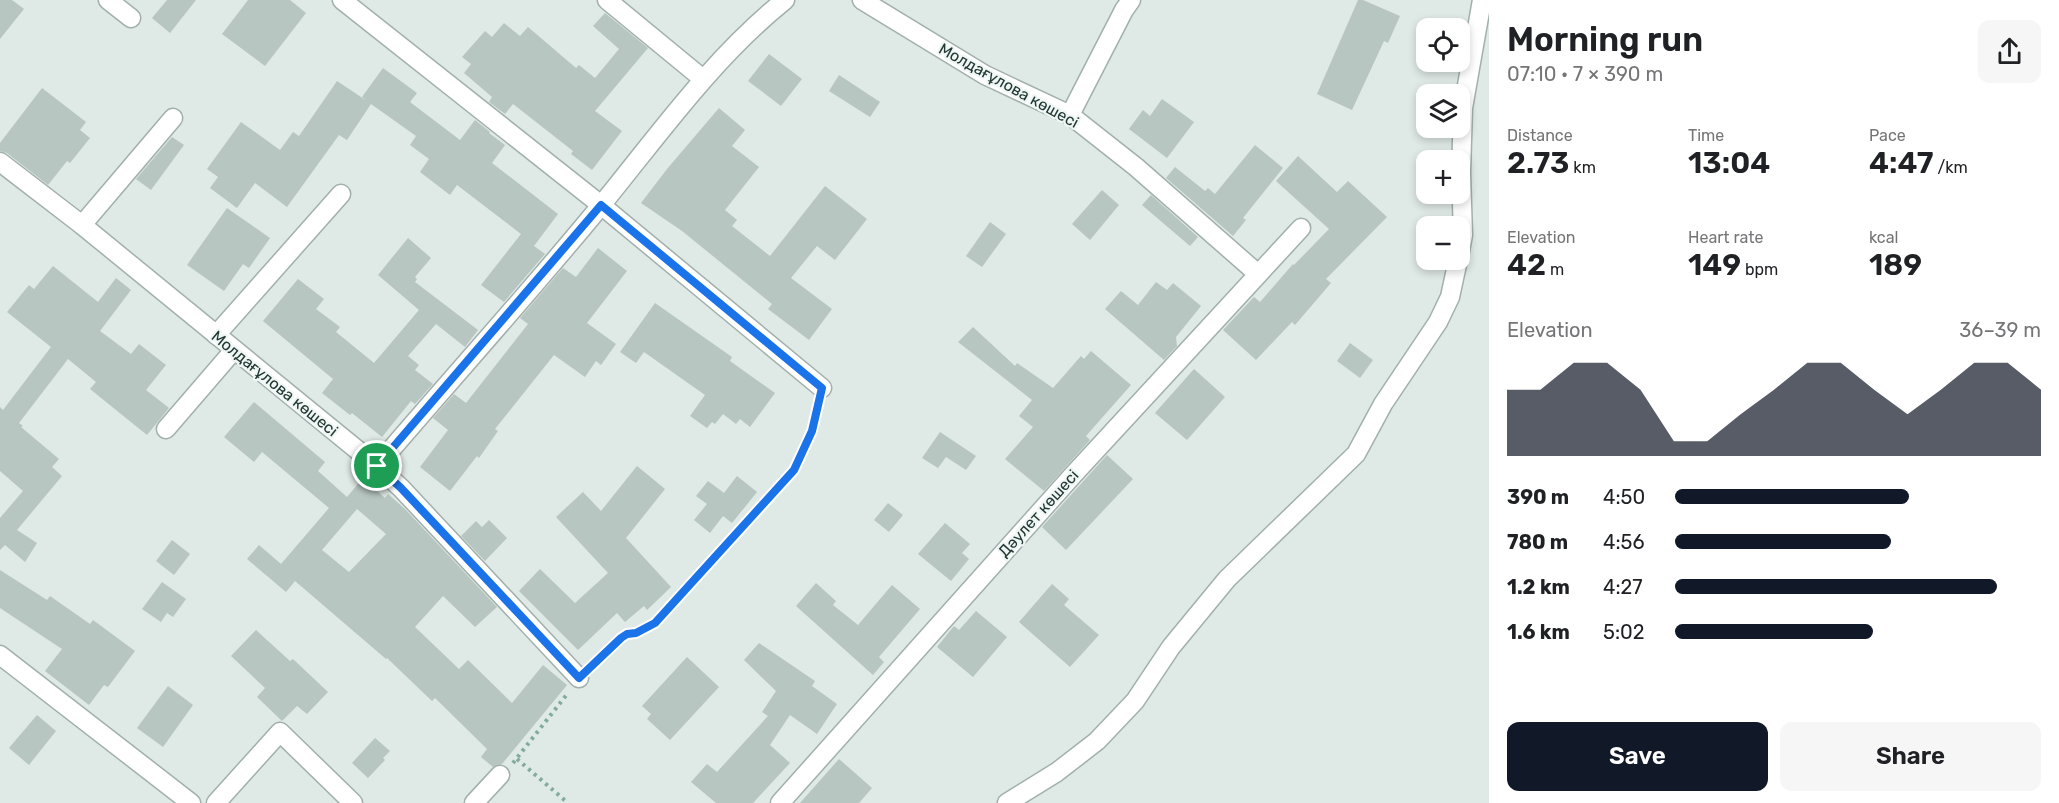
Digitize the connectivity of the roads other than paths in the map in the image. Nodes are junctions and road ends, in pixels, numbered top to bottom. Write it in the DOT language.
graph roads {
  1 [pos="108,0"];
  2 [pos="342,0"];
  3 [pos="608,0"];
  4 [pos="785,0"];
  5 [pos="862,0"];
  6 [pos="1131,0"];
  7 [pos="1482,0"];
  8 [pos="131,18"];
  9 [pos="703,79"];
  10 [pos="1070,115"];
  11 [pos="172,118"];
  12 [pos="0,162"];
  13 [pos="341,194"];
  14 [pos="601,205"];
  15 [pos="1462,216"];
  16 [pos="82,225"];
  17 [pos="1301,228"];
  18 [pos="1456,270"];
  19 [pos="1258,274"];
  20 [pos="216,335"];
  21 [pos="234,350"];
  22 [pos="822,388"];
  23 [pos="166,429"];
  24 [pos="377,466"];
  25 [pos="0,655"];
  26 [pos="579,678"];
  27 [pos="500,775"];
  28 [pos="191,803"];
  29 [pos="216,803"];
  30 [pos="352,803"];
  31 [pos="474,803"];
  32 [pos="780,803"];
  33 [pos="1006,803"];
  1 -- 8 [label="street"];
  2 -- 14 [label="street"];
  3 -- 9 [label="street"];
  4 -- 9 [label="street"];
  5 -- 10 [label="street, Молдағұлова көшесі"];
  6 -- 10 [label="street"];
  7 -- 15 [label="street"];
  9 -- 14 [label="street"];
  10 -- 19 [label="street, Молдағұлова көшесі"];
  11 -- 16 [label="street"];
  12 -- 16 [label="street, Молдағұлова көшесі"];
  13 -- 20 [label="street"];
  14 -- 22 [label="street"];
  14 -- 24 [label="street"];
  16 -- 20 [label="street, Молдағұлова көшесі"];
  17 -- 19 [label="street, Дәулет көшесі"];
  18 -- 33 [label="street"];
  19 -- 32 [label="street, Дәулет көшесі"];
  20 -- 21 [label="street, Молдағұлова көшесі"];
  21 -- 23 [label="street"];
  21 -- 24 [label="street, Молдағұлова көшесі"];
  24 -- 26 [label="street, Молдағұлова көшесі"];
  25 -- 28 [label="street"];
  27 -- 31 [label="street"];
  29 -- 30 [label="street"];
}
